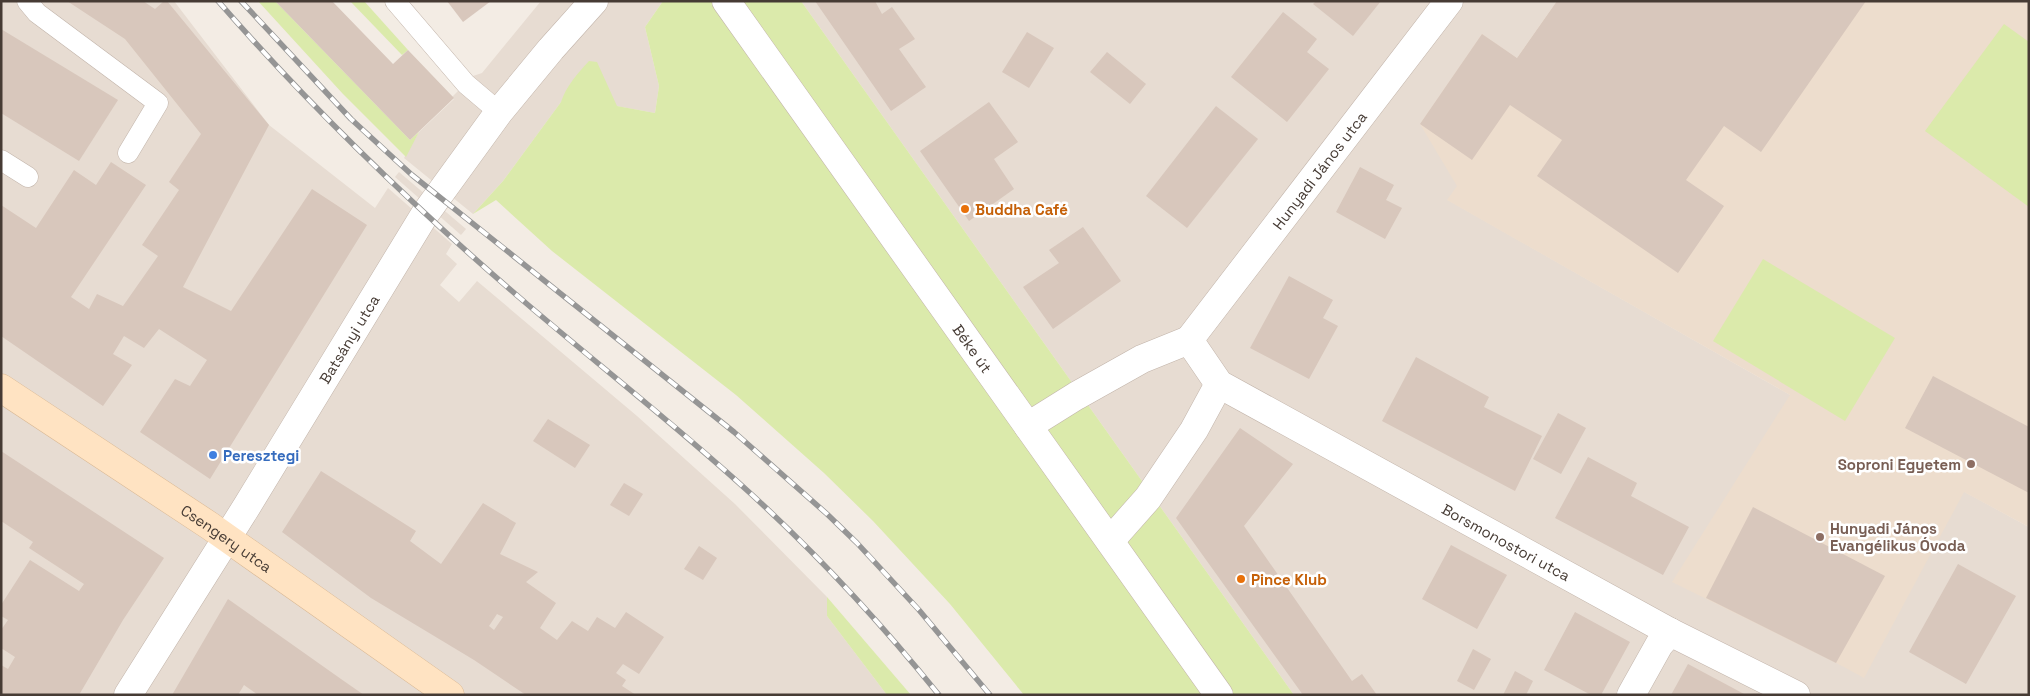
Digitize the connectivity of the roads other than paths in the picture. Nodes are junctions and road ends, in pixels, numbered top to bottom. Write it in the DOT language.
graph roads {
  1 [pos="27,1"];
  2 [pos="395,1"];
  3 [pos="594,1"];
  4 [pos="726,1"];
  5 [pos="1448,1"];
  6 [pos="499,112"];
  7 [pos="128,153"];
  8 [pos="1,160"];
  9 [pos="28,177"];
  10 [pos="1189,340"];
  11 [pos="1219,384"];
  12 [pos="1,388"];
  13 [pos="1028,426"];
  14 [pos="227,539"];
  15 [pos="1110,541"];
  16 [pos="1670,632"];
  17 [pos="128,695"];
  18 [pos="450,695"];
  19 [pos="1220,695"];
  20 [pos="1631,695"];
  21 [pos="1796,695"];
  1 -- 7 [label="lane"];
  2 -- 6 [label="lane"];
  3 -- 6 [label="street, Batsányi utca"];
  4 -- 13 [label="street, Béke út"];
  5 -- 10 [label="street, Hunyadi János utca"];
  6 -- 14 [label="street, Batsányi utca"];
  8 -- 9 [label="lane"];
  10 -- 11 [label="street"];
  10 -- 13 [label="street"];
  11 -- 15 [label="street"];
  11 -- 16 [label="street, Borsmonostori utca"];
  12 -- 14 [label="main road, Csengery utca"];
  13 -- 15 [label="street, Béke út"];
  14 -- 17 [label="street, Batsányi utca"];
  14 -- 18 [label="main road, Csengery utca"];
  15 -- 19 [label="street, Béke út"];
  16 -- 20 [label="street"];
  16 -- 21 [label="street, Borsmonostori utca"];
}
